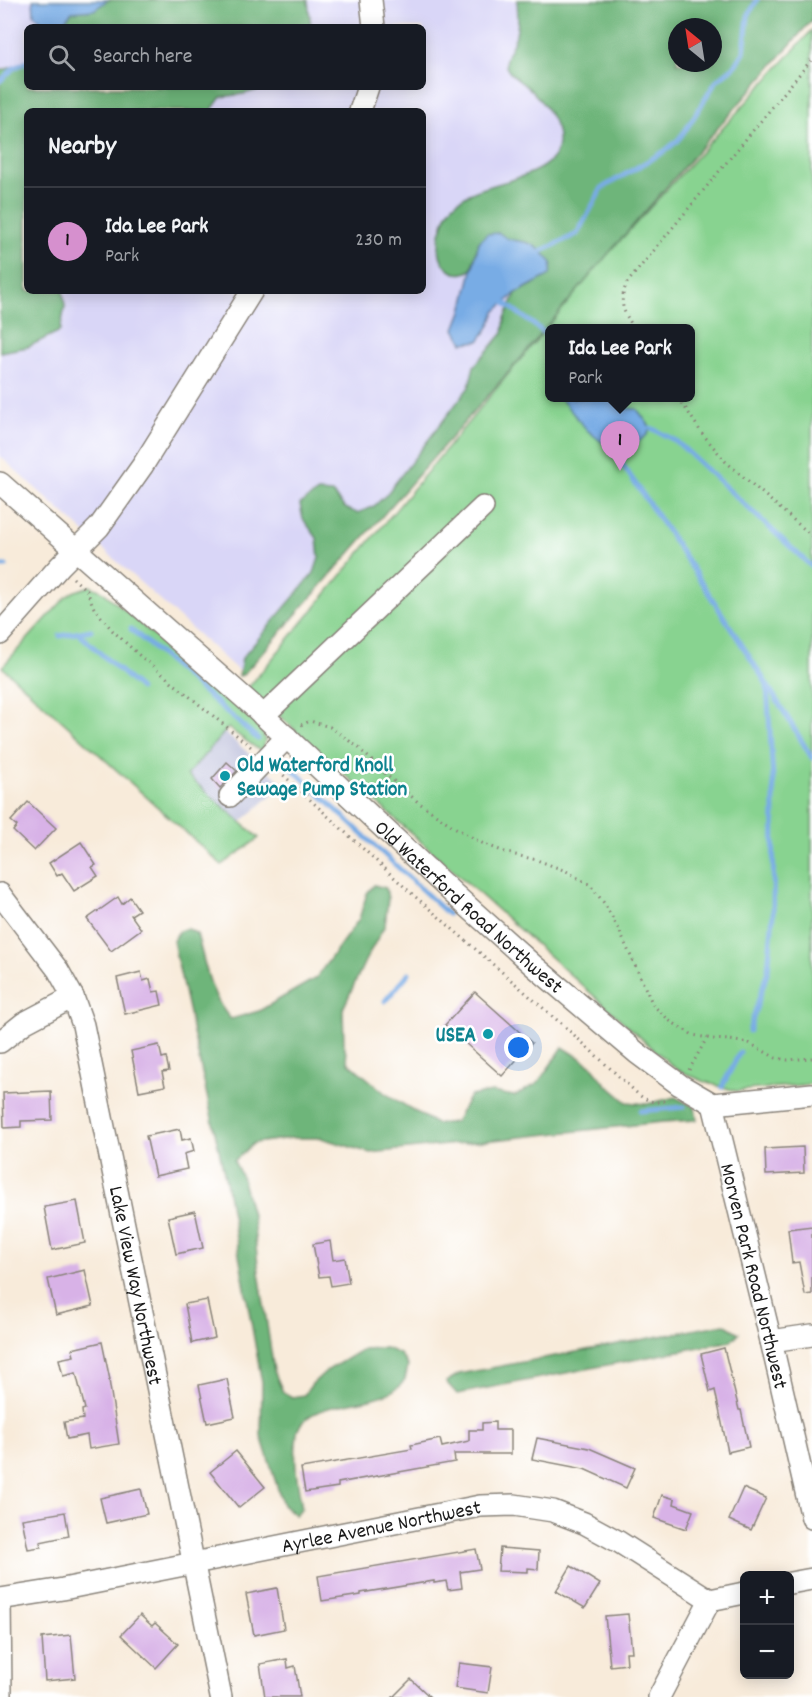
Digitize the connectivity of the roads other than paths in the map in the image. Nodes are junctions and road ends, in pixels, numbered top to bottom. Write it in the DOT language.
graph roads {
  1 [pos="371,0"];
  2 [pos="374,24"];
  3 [pos="367,90"];
  4 [pos="361,108"];
  5 [pos="250,294"];
  6 [pos="0,483"];
  7 [pos="483,507"];
  8 [pos="75,551"];
  9 [pos="0,634"];
  10 [pos="263,716"];
  11 [pos="287,738"];
  12 [pos="230,796"];
  13 [pos="0,894"];
  14 [pos="73,997"];
  15 [pos="0,1042"];
  16 [pos="812,1094"];
  17 [pos="713,1104"];
  18 [pos="812,1335"];
  19 [pos="771,1341"];
  20 [pos="812,1518"];
  21 [pos="192,1563"];
  22 [pos="812,1579"];
  23 [pos="794,1582"];
  24 [pos="740,1594"];
  25 [pos="0,1599"];
  26 [pos="710,1600"];
  27 [pos="1,1697"];
  28 [pos="220,1697"];
  29 [pos="659,1697"];
  1 -- 2 [label="street"];
  3 -- 4 [label="street"];
  5 -- 8 [label="street"];
  6 -- 8 [label="street, Old Waterford Road Northwest"];
  7 -- 10 [label="street"];
  8 -- 9 [label="street"];
  8 -- 10 [label="street, Old Waterford Road Northwest"];
  10 -- 11 [label="street, Old Waterford Road Northwest"];
  11 -- 12 [label="street"];
  11 -- 17 [label="street, Old Waterford Road Northwest"];
  13 -- 14 [label="street, Lake View Way Northwest"];
  14 -- 15 [label="street"];
  14 -- 21 [label="street, Lake View Way Northwest"];
  16 -- 17 [label="street"];
  17 -- 19 [label="street, Morven Park Road Northwest"];
  18 -- 19 [label="street"];
  19 -- 20 [label="street, Morven Park Road Northwest"];
  21 -- 25 [label="street, Ayrlee Avenue Northwest"];
  21 -- 26 [label="street, Ayrlee Avenue Northwest"];
  21 -- 28 [label="street, Lake View Way Northwest"];
  22 -- 23 [label="street"];
  24 -- 26 [label="street"];
  25 -- 27 [label="street"];
  26 -- 29 [label="street"];
}
